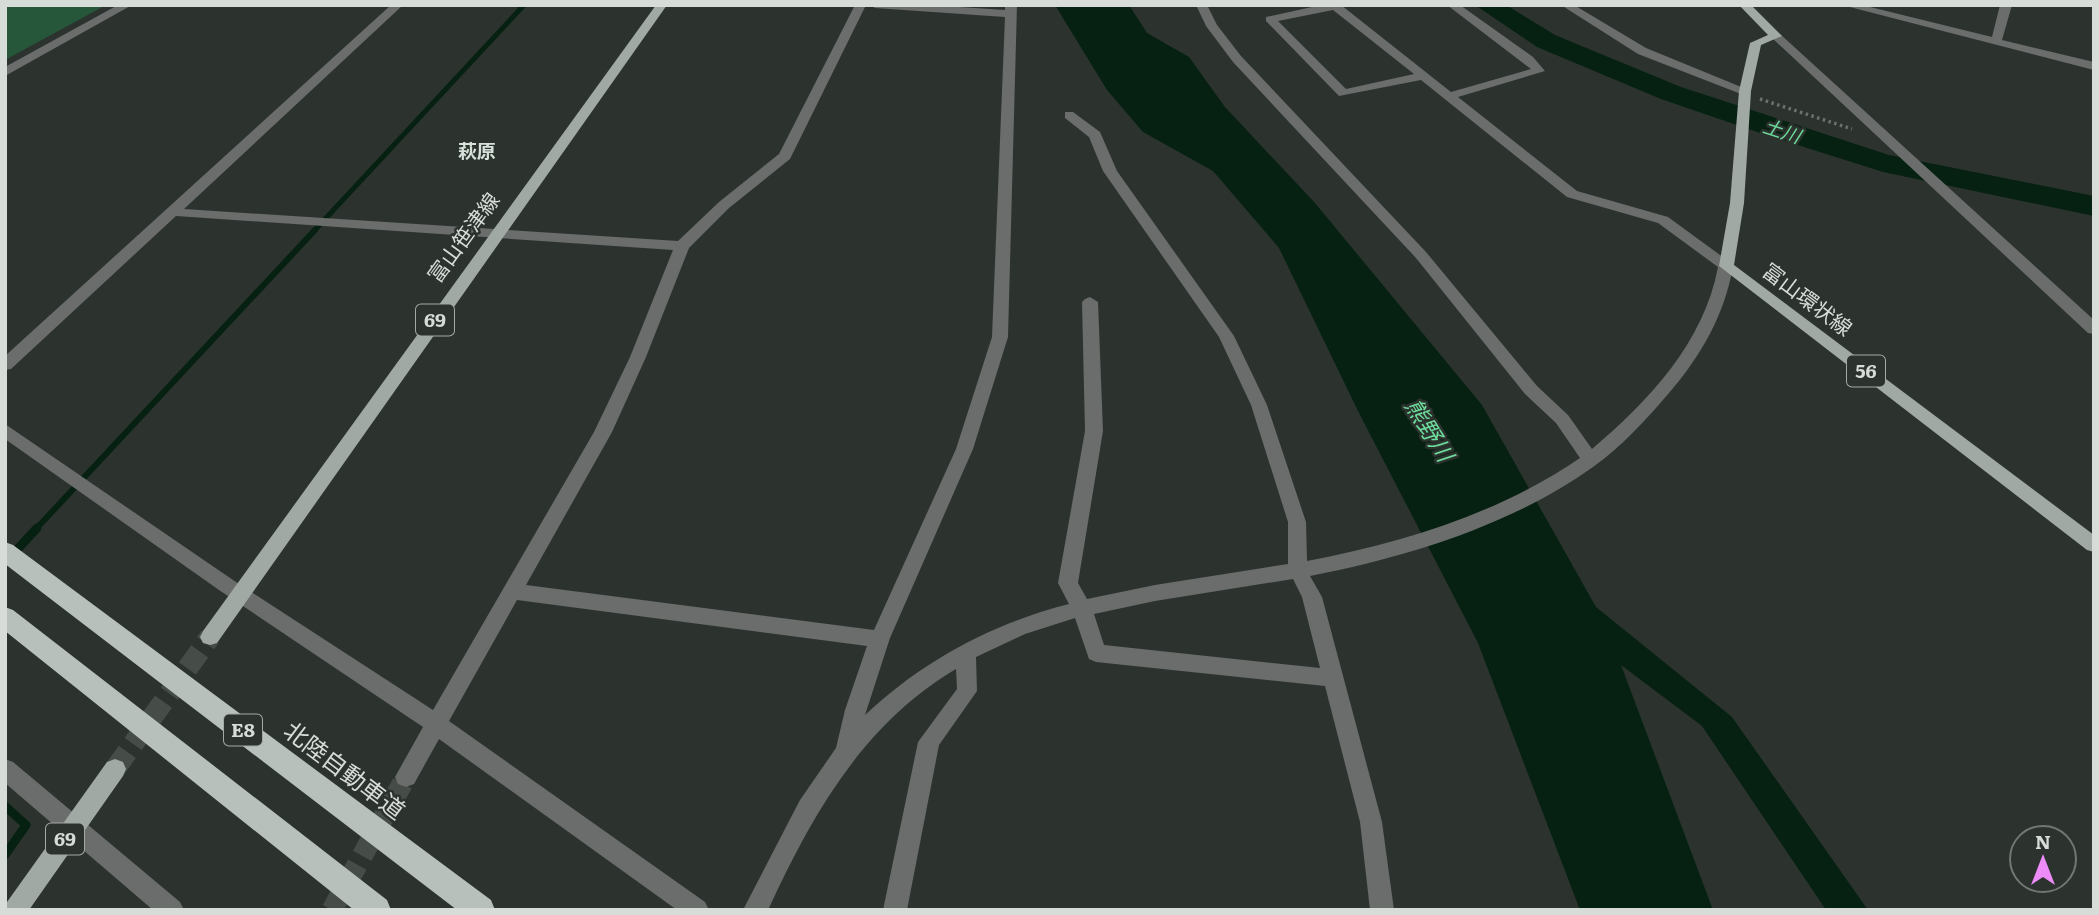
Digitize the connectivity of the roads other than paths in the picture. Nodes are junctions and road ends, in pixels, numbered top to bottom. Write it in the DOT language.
graph roads {
  1 [pos="127,5"];
  2 [pos="398,5"];
  3 [pos="662,5"];
  4 [pos="861,5"];
  5 [pos="875,5"];
  6 [pos="1201,5"];
  7 [pos="1334,5"];
  8 [pos="1452,5"];
  9 [pos="1566,5"];
  10 [pos="1744,5"];
  11 [pos="1847,5"];
  12 [pos="2006,5"];
  13 [pos="1010,10"];
  14 [pos="1776,36"];
  15 [pos="1996,42"];
  16 [pos="2094,66"];
  17 [pos="5,72"];
  18 [pos="1423,76"];
  19 [pos="1745,94"];
  20 [pos="1449,96"];
  21 [pos="1069,115"];
  22 [pos="172,212"];
  23 [pos="497,234"];
  24 [pos="682,246"];
  25 [pos="1726,266"];
  26 [pos="1090,302"];
  27 [pos="2094,329"];
  28 [pos="5,365"];
  29 [pos="5,430"];
  30 [pos="1586,463"];
  31 [pos="2094,545"];
  32 [pos="5,551"];
  33 [pos="1305,569"];
  34 [pos="511,591"];
  35 [pos="239,594"];
  36 [pos="1082,608"];
  37 [pos="5,617"];
  38 [pos="210,637"];
  39 [pos="878,639"];
  40 [pos="966,654"];
  41 [pos="1333,678"];
  42 [pos="436,724"];
  43 [pos="847,747"];
  44 [pos="5,769"];
  45 [pos="115,769"];
  46 [pos="406,777"];
  47 [pos="74,826"];
  48 [pos="15,910"];
  49 [pos="172,910"];
  50 [pos="377,910"];
  51 [pos="481,910"];
  52 [pos="697,910"];
  53 [pos="755,910"];
  54 [pos="895,910"];
  55 [pos="1382,910"];
  1 -- 17 [label="street"];
  2 -- 22 [label="street"];
  3 -- 23 [label="main road, 富山笹津線 / 69"];
  4 -- 24 [label="street"];
  5 -- 13 [label="street"];
  6 -- 30 [label="street"];
  7 -- 18 [label="street"];
  7 -- 18 [label="street"];
  8 -- 20 [label="street"];
  9 -- 19 [label="street"];
  10 -- 14 [label="main road"];
  11 -- 15 [label="street"];
  12 -- 15 [label="street"];
  13 -- 39 [label="street"];
  14 -- 19 [label="main road"];
  14 -- 27 [label="street"];
  15 -- 16 [label="street"];
  18 -- 20 [label="street"];
  19 -- 25 [label="main road"];
  20 -- 25 [label="street"];
  21 -- 33 [label="street"];
  22 -- 23 [label="street"];
  22 -- 28 [label="street"];
  23 -- 24 [label="street"];
  23 -- 35 [label="main road, 富山笹津線 / 69"];
  24 -- 34 [label="street"];
  25 -- 30 [label="street"];
  25 -- 31 [label="main road, 富山環状線 / 56"];
  26 -- 36 [label="street"];
  29 -- 35 [label="street"];
  30 -- 33 [label="street"];
  32 -- 51 [label="highway, 北陸自動車道 / E8"];
  33 -- 36 [label="street"];
  33 -- 41 [label="street"];
  34 -- 39 [label="street"];
  34 -- 42 [label="street"];
  35 -- 38 [label="main road, 富山笹津線 / 69"];
  35 -- 42 [label="street"];
  36 -- 40 [label="street"];
  36 -- 41 [label="street"];
  37 -- 50 [label="highway"];
  39 -- 43 [label="street"];
  40 -- 43 [label="street"];
  40 -- 54 [label="street"];
  41 -- 55 [label="street"];
  42 -- 46 [label="street"];
  42 -- 52 [label="street"];
  43 -- 53 [label="street"];
  44 -- 47 [label="street"];
  45 -- 47 [label="main road, 69"];
  47 -- 48 [label="main road, 69"];
  47 -- 49 [label="street"];
}
